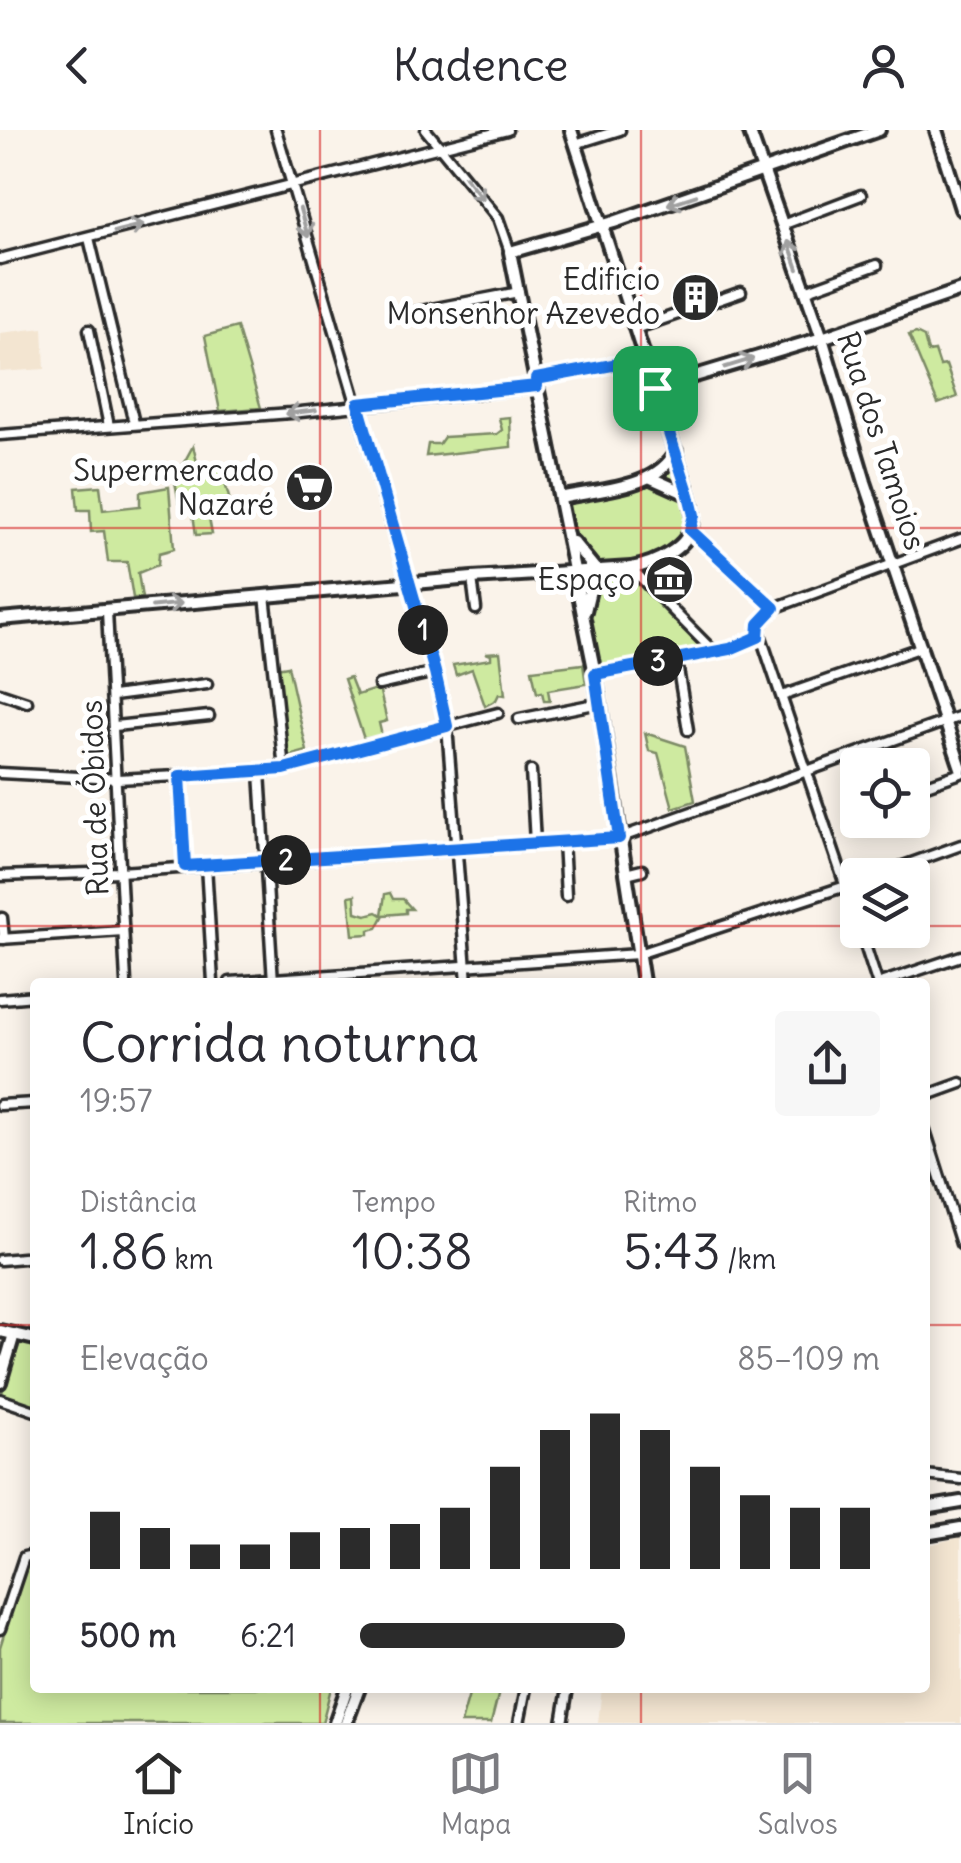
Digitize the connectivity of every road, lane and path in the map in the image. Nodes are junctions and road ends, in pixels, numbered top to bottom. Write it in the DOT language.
graph roads {
  1 [pos="276,130"];
  2 [pos="426,130"];
  3 [pos="507,130"];
  4 [pos="570,130"];
  5 [pos="620,130"];
  6 [pos="749,130"];
  7 [pos="879,130"];
  8 [pos="936,130"];
  9 [pos="575,144"];
  10 [pos="442,149"];
  11 [pos="764,172"];
  12 [pos="293,186"];
  13 [pos="861,195"];
  14 [pos="961,208"];
  15 [pos="782,225"];
  16 [pos="600,227"];
  17 [pos="88,238"];
  18 [pos="510,252"];
  19 [pos="0,259"];
  20 [pos="877,266"];
  21 [pos="961,290"];
  22 [pos="805,291"];
  23 [pos="518,292"];
  24 [pos="740,292"];
  25 [pos="410,313"];
  26 [pos="635,329"];
  27 [pos="88,330"];
  28 [pos="822,338"];
  29 [pos="645,359"];
  30 [pos="537,383"];
  31 [pos="655,388"];
  32 [pos="358,404"];
  33 [pos="134,424"];
  34 [pos="109,426"];
  35 [pos="0,435"];
  36 [pos="676,450"];
  37 [pos="651,478"];
  38 [pos="689,495"];
  39 [pos="560,498"];
  40 [pos="565,525"];
  41 [pos="690,530"];
  42 [pos="961,539"];
  43 [pos="894,563"];
  44 [pos="631,568"];
  45 [pos="594,569"];
  46 [pos="574,570"];
  47 [pos="472,578"];
  48 [pos="410,583"];
  49 [pos="265,595"];
  50 [pos="774,608"];
  51 [pos="476,609"];
  52 [pos="108,611"];
  53 [pos="584,616"];
  54 [pos="0,618"];
  55 [pos="758,632"];
  56 [pos="922,647"];
  57 [pos="713,651"];
  58 [pos="676,657"];
  59 [pos="435,672"];
  60 [pos="595,674"];
  61 [pos="207,684"];
  62 [pos="379,686"];
  63 [pos="0,693"];
  64 [pos="113,696"];
  65 [pos="782,696"];
  66 [pos="27,702"];
  67 [pos="600,704"];
  68 [pos="498,713"];
  69 [pos="210,716"];
  70 [pos="961,716"];
  71 [pos="518,719"];
  72 [pos="945,721"];
  73 [pos="115,726"];
  74 [pos="447,726"];
  75 [pos="688,730"];
  76 [pos="284,769"];
  77 [pos="961,770"];
  78 [pos="532,771"];
  79 [pos="0,772"];
  80 [pos="260,772"];
  81 [pos="806,772"];
  82 [pos="180,776"];
  83 [pos="117,779"];
  84 [pos="930,783"];
  85 [pos="619,838"];
  86 [pos="563,841"];
  87 [pos="535,842"];
  88 [pos="961,845"];
  89 [pos="456,848"];
  90 [pos="925,858"];
  91 [pos="265,862"];
  92 [pos="206,865"];
  93 [pos="185,866"];
  94 [pos="840,869"];
  95 [pos="642,870"];
  96 [pos="120,872"];
  97 [pos="626,874"];
  98 [pos="0,876"];
  99 [pos="840,888"];
  100 [pos="566,896"];
  101 [pos="2,918"];
  102 [pos="123,931"];
  103 [pos="2,939"];
  104 [pos="867,948"];
  105 [pos="638,954"];
  106 [pos="961,956"];
  107 [pos="466,967"];
  108 [pos="126,978"];
  109 [pos="213,978"];
  110 [pos="273,978"];
  111 [pos="314,978"];
  112 [pos="467,978"];
  113 [pos="642,978"];
  114 [pos="878,978"];
  115 [pos="892,978"];
  116 [pos="30,997"];
  117 [pos="0,1000"];
  118 [pos="961,1083"];
  119 [pos="930,1094"];
  120 [pos="30,1103"];
  121 [pos="0,1105"];
  122 [pos="930,1146"];
  123 [pos="961,1244"];
  124 [pos="30,1257"];
  125 [pos="0,1260"];
  126 [pos="0,1332"];
  127 [pos="14,1334"];
  128 [pos="30,1338"];
  129 [pos="0,1382"];
  130 [pos="0,1398"];
  131 [pos="30,1409"];
  132 [pos="930,1475"];
  133 [pos="961,1479"];
  134 [pos="961,1502"];
  135 [pos="930,1507"];
  136 [pos="961,1528"];
  137 [pos="930,1533"];
  138 [pos="30,1556"];
  139 [pos="0,1629"];
  140 [pos="346,1693"];
  141 [pos="356,1693"];
  142 [pos="525,1693"];
  143 [pos="567,1693"];
  144 [pos="335,1723"];
  145 [pos="346,1723"];
  146 [pos="519,1723"];
  147 [pos="562,1723"];
  1 -- 12 [label="street"];
  2 -- 10 [label="street"];
  3 -- 10 [label="street"];
  4 -- 9 [label="street"];
  5 -- 9 [label="street"];
  6 -- 11 [label="street, Rua dos Tamoios"];
  7 -- 11 [label="street"];
  8 -- 14 [label="street"];
  9 -- 16 [label="street"];
  10 -- 12 [label="street"];
  10 -- 18 [label="street, one-way"];
  11 -- 15 [label="street, Rua dos Tamoios"];
  11 -- 16 [label="street, one-way"];
  17 -- 12 [label="street, one-way"];
  12 -- 32 [label="street, one-way"];
  13 -- 15 [label="street"];
  22 -- 15 [label="street, Rua dos Tamoios, one-way"];
  16 -- 18 [label="street"];
  16 -- 26 [label="street"];
  17 -- 19 [label="street"];
  17 -- 33 [label="street"];
  18 -- 23 [label="street"];
  20 -- 22 [label="street"];
  21 -- 28 [label="street"];
  22 -- 28 [label="street, Rua dos Tamoios"];
  23 -- 25 [label="street"];
  23 -- 30 [label="street"];
  24 -- 26 [label="street"];
  26 -- 29 [label="street"];
  27 -- 34 [label="street"];
  31 -- 28 [label="street, one-way"];
  28 -- 43 [label="street, Rua dos Tamoios"];
  29 -- 30 [label="street"];
  29 -- 31 [label="street"];
  30 -- 32 [label="street"];
  30 -- 39 [label="street"];
  31 -- 36 [label="street"];
  32 -- 33 [label="street, one-way"];
  32 -- 48 [label="street"];
  33 -- 34 [label="street"];
  34 -- 35 [label="street"];
  36 -- 37 [label="street"];
  36 -- 38 [label="street"];
  37 -- 38 [label="street"];
  37 -- 39 [label="street"];
  38 -- 41 [label="street"];
  39 -- 40 [label="street"];
  40 -- 45 [label="street"];
  40 -- 46 [label="street"];
  41 -- 44 [label="street"];
  41 -- 50 [label="street"];
  42 -- 43 [label="street"];
  43 -- 50 [label="street"];
  43 -- 56 [label="street, Rua dos Tamoios"];
  44 -- 45 [label="street"];
  44 -- 57 [label="street"];
  45 -- 46 [label="street"];
  45 -- 53 [label="street"];
  46 -- 47 [label="street"];
  46 -- 53 [label="street"];
  47 -- 48 [label="street"];
  47 -- 51 [label="street"];
  48 -- 49 [label="street"];
  48 -- 59 [label="street"];
  52 -- 49 [label="street, one-way"];
  49 -- 76 [label="street"];
  50 -- 55 [label="street"];
  52 -- 54 [label="street"];
  52 -- 64 [label="street, Rua de Óbidos"];
  53 -- 60 [label="street"];
  55 -- 57 [label="street"];
  55 -- 65 [label="street"];
  56 -- 65 [label="street"];
  56 -- 72 [label="street, Rua dos Tamoios"];
  57 -- 58 [label="street"];
  58 -- 60 [label="street"];
  58 -- 75 [label="street"];
  59 -- 62 [label="street"];
  59 -- 74 [label="street"];
  60 -- 67 [label="street"];
  61 -- 64 [label="street"];
  63 -- 66 [label="street"];
  64 -- 73 [label="street, Rua de Óbidos"];
  65 -- 81 [label="street"];
  67 -- 71 [label="street"];
  67 -- 85 [label="street"];
  68 -- 74 [label="street"];
  69 -- 73 [label="street"];
  70 -- 72 [label="street"];
  72 -- 77 [label="street, Rua dos Tamoios"];
  72 -- 81 [label="street"];
  73 -- 83 [label="street, Rua de Óbidos"];
  74 -- 76 [label="street"];
  74 -- 89 [label="street"];
  76 -- 80 [label="street"];
  77 -- 84 [label="street"];
  78 -- 87 [label="street"];
  79 -- 83 [label="street"];
  80 -- 82 [label="street"];
  80 -- 91 [label="street"];
  81 -- 85 [label="street"];
  81 -- 94 [label="street"];
  82 -- 83 [label="street"];
  82 -- 93 [label="street"];
  83 -- 96 [label="street, Rua de Óbidos"];
  85 -- 86 [label="street"];
  85 -- 97 [label="street"];
  86 -- 87 [label="street"];
  86 -- 100 [label="street"];
  87 -- 89 [label="street"];
  88 -- 90 [label="street"];
  89 -- 91 [label="street"];
  89 -- 107 [label="street"];
  91 -- 92 [label="street"];
  91 -- 110 [label="street"];
  92 -- 93 [label="street"];
  92 -- 109 [label="street"];
  93 -- 96 [label="street"];
  95 -- 97 [label="street"];
  96 -- 98 [label="street"];
  96 -- 102 [label="street, Rua de Óbidos"];
  97 -- 105 [label="street"];
  99 -- 105 [label="street"];
  101 -- 103 [label="street"];
  102 -- 103 [label="street"];
  102 -- 108 [label="street, Rua de Óbidos"];
  104 -- 114 [label="street"];
  105 -- 107 [label="street"];
  105 -- 113 [label="street"];
  106 -- 115 [label="street"];
  107 -- 111 [label="street"];
  107 -- 112 [label="street"];
  116 -- 117 [label="street"];
  118 -- 119 [label="street"];
  120 -- 121 [label="street"];
  122 -- 123 [label="street"];
  124 -- 125 [label="street"];
  126 -- 127 [label="street"];
  127 -- 128 [label="street"];
  127 -- 129 [label="street"];
  130 -- 131 [label="street"];
  132 -- 133 [label="street"];
  134 -- 135 [label="street"];
  136 -- 137 [label="street"];
  138 -- 139 [label="street"];
  140 -- 144 [label="street"];
  141 -- 145 [label="street"];
  142 -- 146 [label="street"];
  143 -- 147 [label="street"];
}
